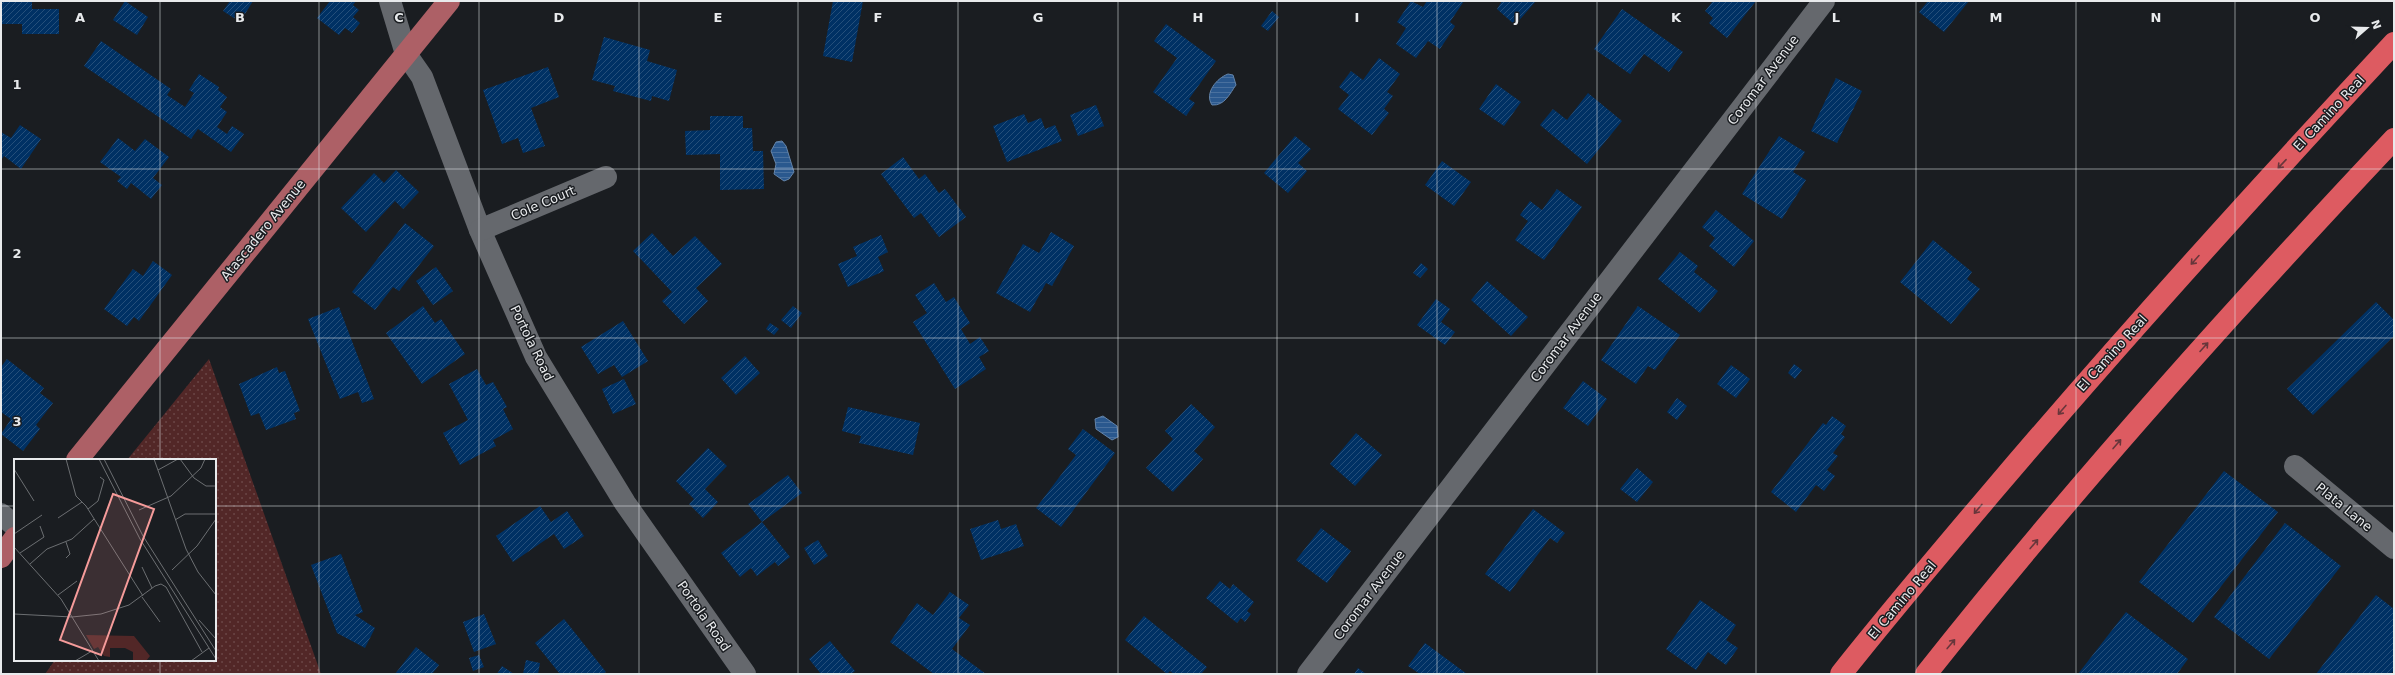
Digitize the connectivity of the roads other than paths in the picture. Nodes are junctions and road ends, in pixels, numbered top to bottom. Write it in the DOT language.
graph roads {
  1 [pos="390,1"];
  2 [pos="449,1"];
  3 [pos="1824,1"];
  4 [pos="2394,43"];
  5 [pos="406,54"];
  6 [pos="2394,139"];
  7 [pos="606,177"];
  8 [pos="480,230"];
  9 [pos="78,459"];
  10 [pos="2295,466"];
  11 [pos="1,514"];
  12 [pos="14,525"];
  13 [pos="14,539"];
  14 [pos="2394,548"];
  15 [pos="1,557"];
  16 [pos="1878,628"];
  17 [pos="745,674"];
  18 [pos="1308,674"];
  19 [pos="1832,674"];
  20 [pos="1842,674"];
  21 [pos="1926,674"];
  1 -- 5 [label="street, Portola Road"];
  2 -- 5 [label="main road, Atascadero Avenue"];
  3 -- 18 [label="street, Coromar Avenue"];
  4 -- 16 [label="highway, El Camino Real, one-way"];
  5 -- 8 [label="street, Portola Road"];
  5 -- 9 [label="main road, Atascadero Avenue"];
  21 -- 6 [label="highway, one-way"];
  7 -- 8 [label="street, Cole Court"];
  8 -- 17 [label="street, Portola Road"];
  10 -- 14 [label="street, Plata Lane"];
  11 -- 12 [label="street"];
  13 -- 15 [label="main road"];
  16 -- 19 [label="highway"];
  16 -- 20 [label="highway, El Camino Real"];
}
